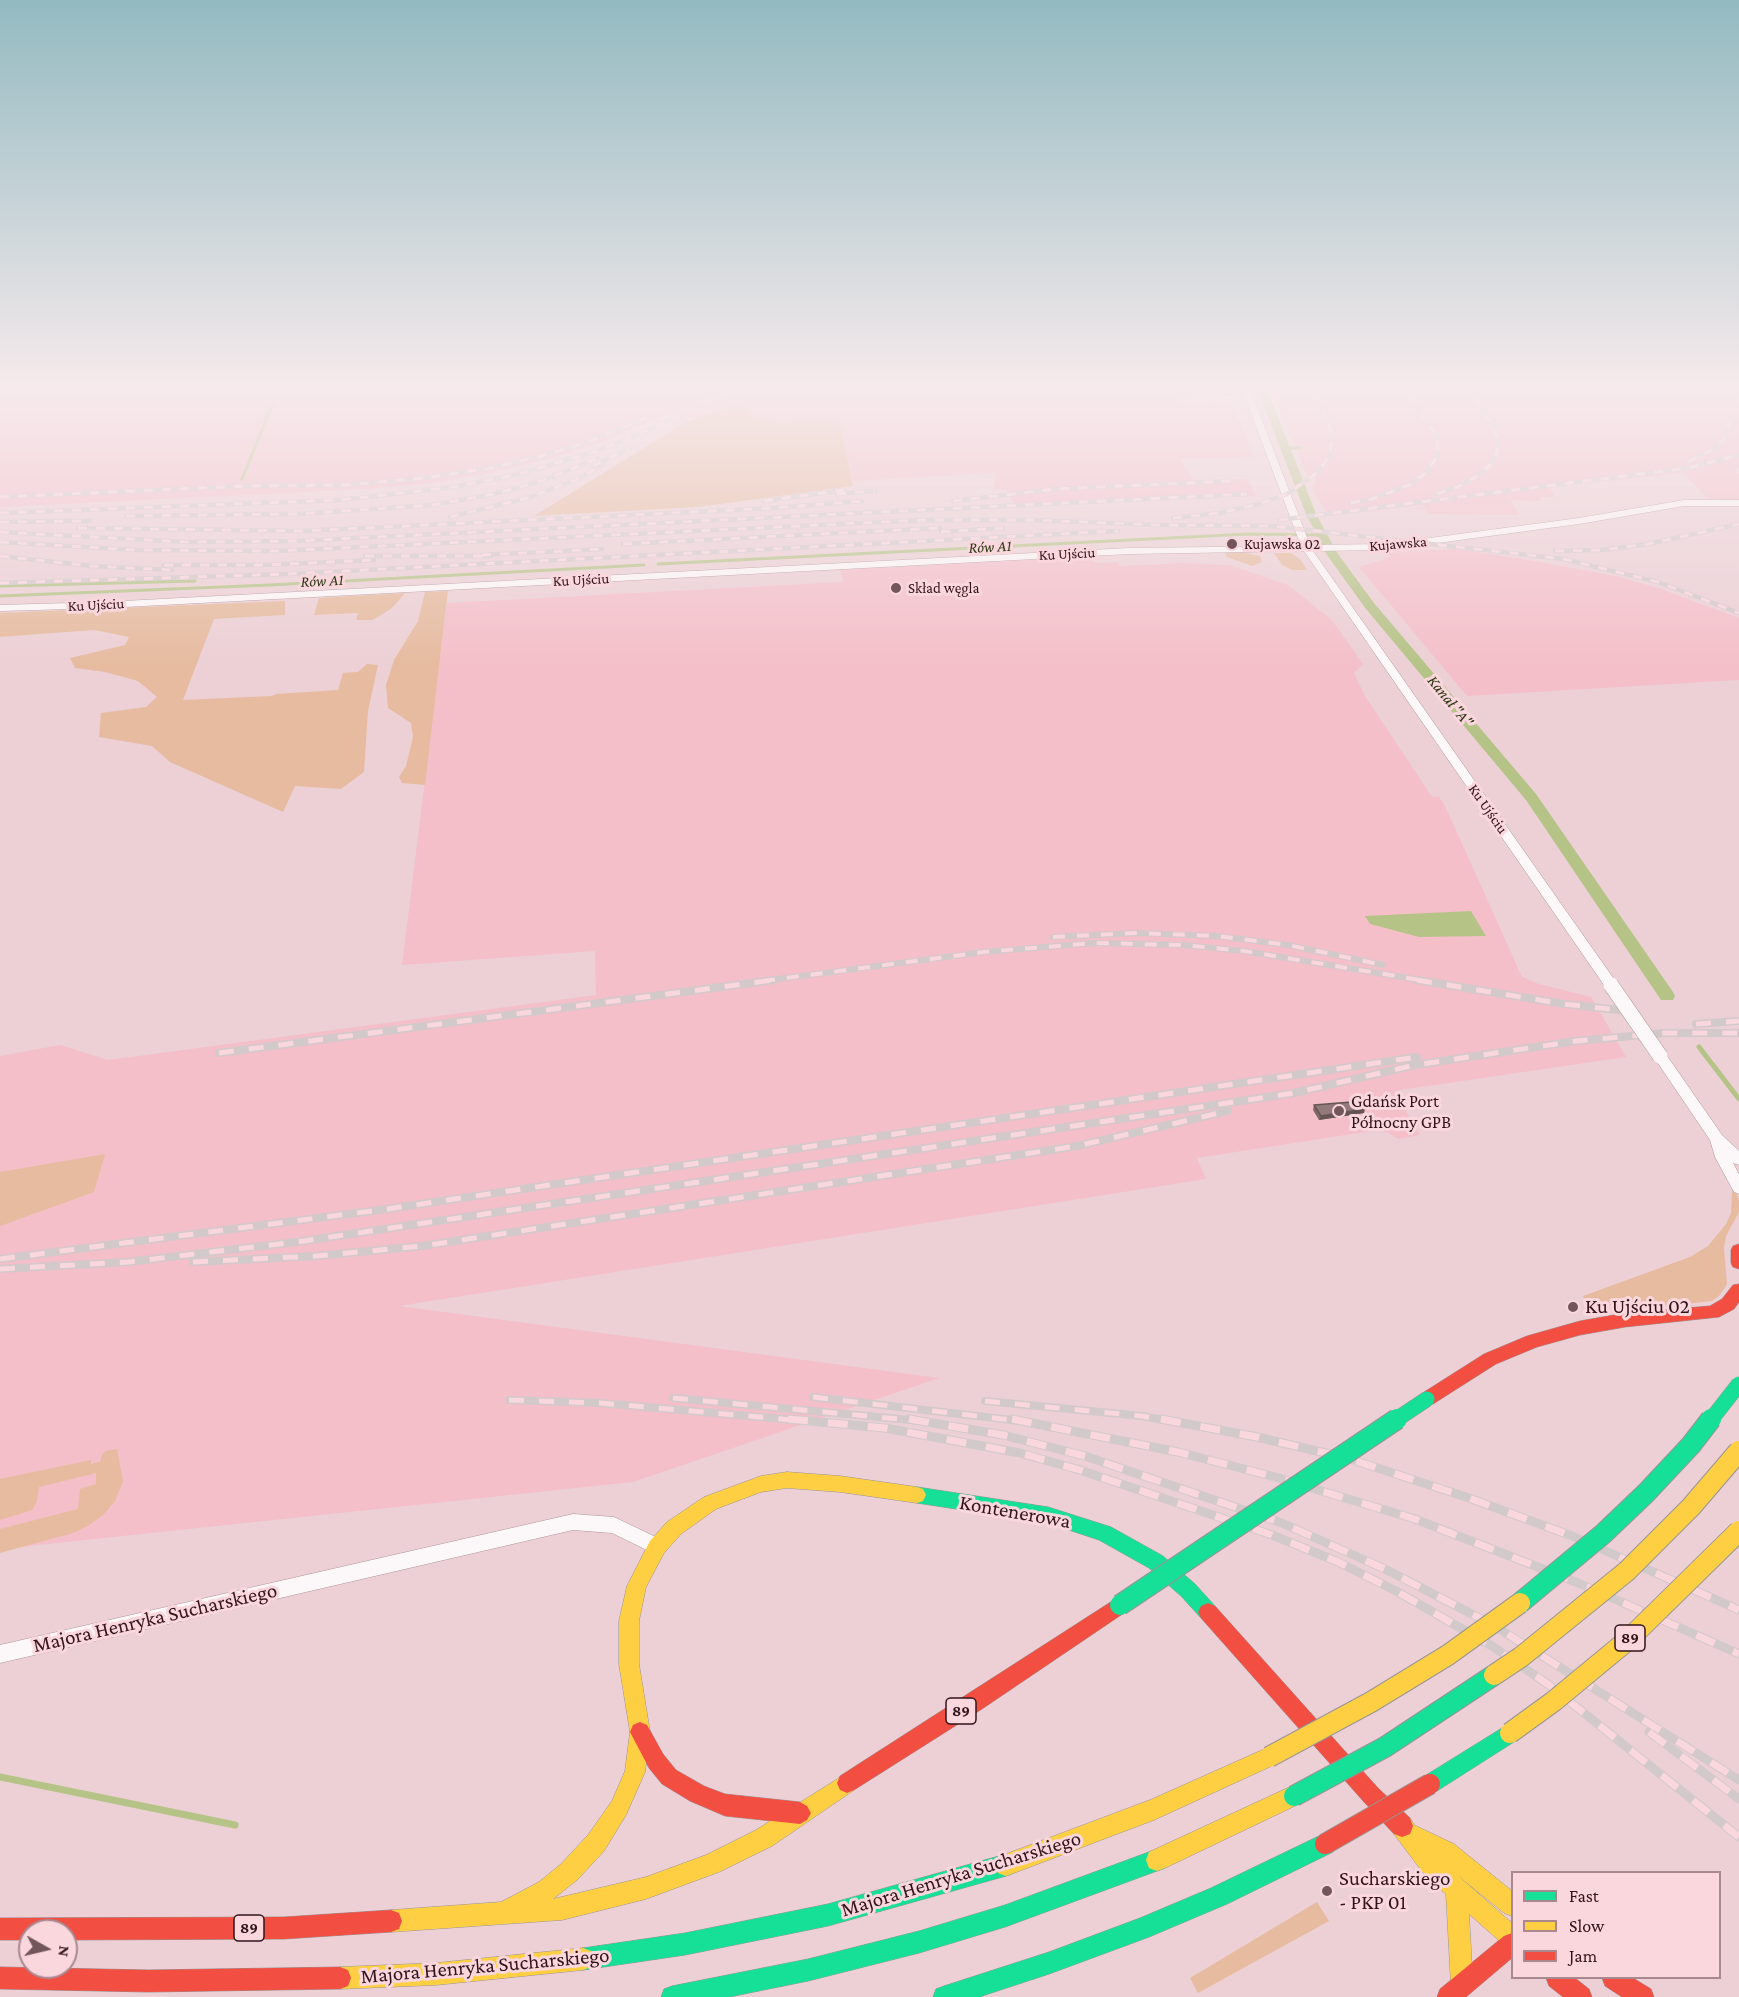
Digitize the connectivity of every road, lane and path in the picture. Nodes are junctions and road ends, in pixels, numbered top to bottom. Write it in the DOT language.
graph roads {
  1 [pos="1281,482"];
  2 [pos="1739,503"];
  3 [pos="1303,539"];
  4 [pos="0,608"];
  5 [pos="1717,1139"];
  6 [pos="1739,1160"];
  7 [pos="1739,1188"];
  8 [pos="1739,1250"];
  9 [pos="1739,1263"];
  10 [pos="1739,1290"];
  11 [pos="1739,1384"];
  12 [pos="1739,1452"];
  13 [pos="1739,1531"];
  14 [pos="657,1547"];
  15 [pos="0,1654"];
  16 [pos="640,1732"];
  17 [pos="800,1813"];
  18 [pos="1410,1834"];
  19 [pos="1457,1890"];
  20 [pos="1511,1904"];
  21 [pos="497,1915"];
  22 [pos="0,1929"];
  23 [pos="1511,1936"];
  24 [pos="1511,1945"];
  25 [pos="0,1978"];
  26 [pos="1559,1979"];
  27 [pos="1616,1979"];
  28 [pos="1462,1985"];
  29 [pos="672,1997"];
  30 [pos="944,1997"];
  31 [pos="1448,1997"];
  32 [pos="1581,1997"];
  33 [pos="1643,1997"];
  1 -- 3 [label="street"];
  2 -- 3 [label="street, Kujawska"];
  3 -- 4 [label="street, Ku Ujściu"];
  3 -- 5 [label="street, Ku Ujściu, bridge"];
  5 -- 6 [label="street, Ku Ujściu"];
  5 -- 7 [label="street, Ku Ujściu"];
  8 -- 9 [label="main road"];
  10 -- 17 [label="main road, 89, bridge"];
  11 -- 25 [label="main road, Majora Henryka Sucharskiego, bridge"];
  12 -- 29 [label="main road, bridge"];
  13 -- 30 [label="main road, 89, bridge"];
  14 -- 15 [label="street, Majora Henryka Sucharskiego"];
  14 -- 16 [label="main road, Kontenerowa"];
  14 -- 18 [label="main road, Kontenerowa"];
  16 -- 17 [label="main road"];
  16 -- 21 [label="main road"];
  17 -- 21 [label="main road, 89"];
  18 -- 19 [label="main road, Kontenerowa"];
  18 -- 20 [label="main road, Kontenerowa"];
  19 -- 23 [label="main road, Kontenerowa"];
  19 -- 28 [label="main road"];
  21 -- 22 [label="main road, 89"];
  24 -- 28 [label="main road"];
  26 -- 32 [label="main road"];
  27 -- 33 [label="main road"];
  28 -- 31 [label="main road"];
}
